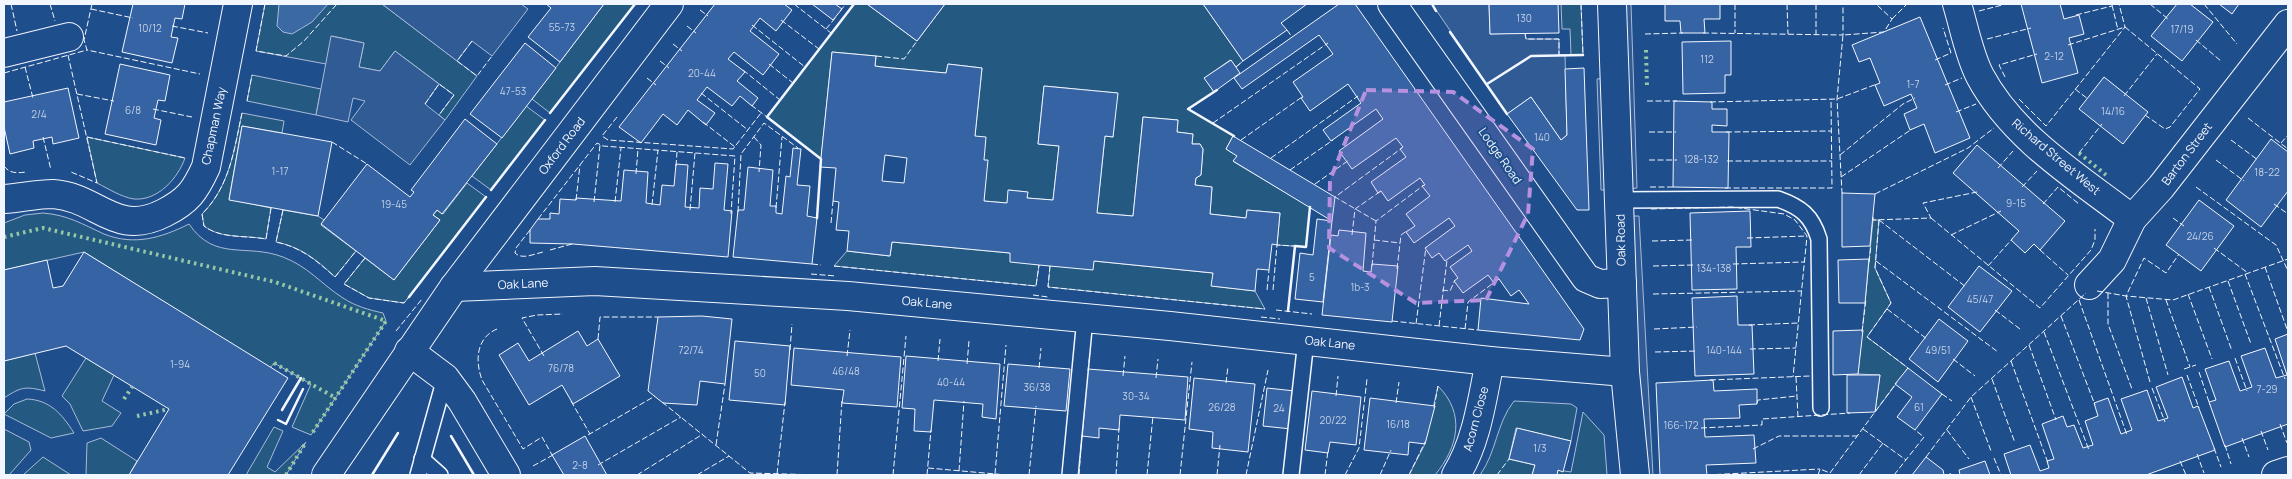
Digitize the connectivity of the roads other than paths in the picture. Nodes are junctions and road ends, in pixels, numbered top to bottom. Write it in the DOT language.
graph roads {
  1 [pos="238,4"];
  2 [pos="669,4"];
  3 [pos="1392,4"];
  4 [pos="1612,4"];
  5 [pos="1957,4"];
  6 [pos="2288,24"];
  7 [pos="69,37"];
  8 [pos="4,53"];
  9 [pos="4,199"];
  10 [pos="1620,200"];
  11 [pos="2132,219"];
  12 [pos="1622,283"];
  13 [pos="2089,285"];
  14 [pos="454,287"];
  15 [pos="1085,318"];
  16 [pos="1306,340"];
  17 [pos="409,351"];
  18 [pos="1490,361"];
  19 [pos="1625,372"];
  20 [pos="445,378"];
  21 [pos="1821,408"];
  22 [pos="422,459"];
  23 [pos="2288,471"];
  24 [pos="326,475"];
  25 [pos="418,475"];
  26 [pos="440,475"];
  27 [pos="506,475"];
  28 [pos="1070,475"];
  29 [pos="1292,475"];
  30 [pos="1456,475"];
  31 [pos="1635,475"];
  32 [pos="2276,475"];
  1 -- 9 [label="street, Chapman Way"];
  2 -- 14 [label="street, Oxford Road"];
  3 -- 12 [label="street, Lodge Road"];
  4 -- 10 [label="street, Oak Road"];
  5 -- 11 [label="street, Richard Street West"];
  6 -- 11 [label="street, Barton Street"];
  7 -- 8 [label="street"];
  10 -- 12 [label="street, Oak Road"];
  10 -- 21 [label="lane"];
  11 -- 13 [label="street, Barton Street"];
  12 -- 19 [label="street, Oak Road"];
  14 -- 15 [label="street, Oak Lane"];
  14 -- 17 [label="street"];
  15 -- 16 [label="street, Oak Lane"];
  15 -- 28 [label="lane"];
  16 -- 18 [label="street, Oak Lane"];
  16 -- 29 [label="lane"];
  17 -- 20 [label="street"];
  17 -- 24 [label="street"];
  18 -- 19 [label="street, Oak Lane"];
  18 -- 30 [label="street, Acorn Close"];
  19 -- 31 [label="street, Oak Road"];
  20 -- 22 [label="lane"];
  20 -- 27 [label="street"];
  22 -- 25 [label="lane"];
  22 -- 26 [label="lane"];
  23 -- 32 [label="street"];
}
